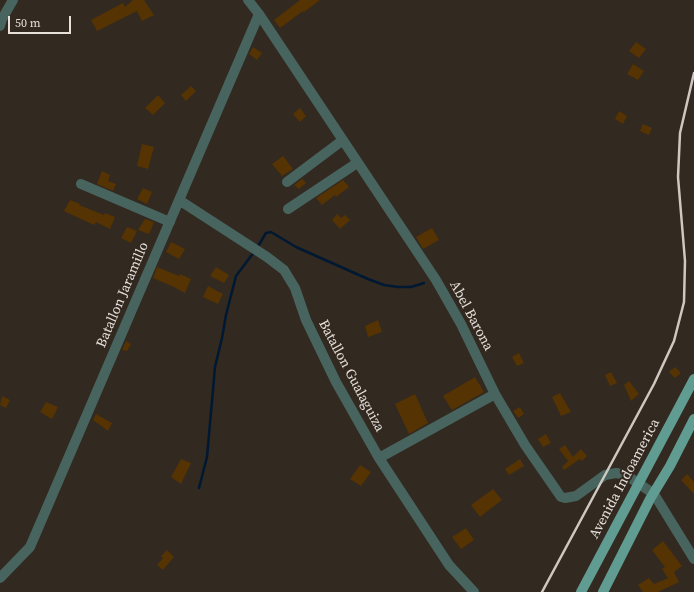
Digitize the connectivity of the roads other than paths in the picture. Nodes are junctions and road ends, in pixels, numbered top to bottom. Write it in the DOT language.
graph roads {
  1 [pos="13,0"];
  2 [pos="248,0"];
  3 [pos="260,14"];
  4 [pos="1,21"];
  5 [pos="344,140"];
  6 [pos="357,163"];
  7 [pos="287,182"];
  8 [pos="80,184"];
  9 [pos="179,200"];
  10 [pos="288,209"];
  11 [pos="170,222"];
  12 [pos="694,379"];
  13 [pos="495,394"];
  14 [pos="694,418"];
  15 [pos="379,458"];
  16 [pos="639,483"];
  17 [pos="654,494"];
  18 [pos="694,559"];
  19 [pos="0,578"];
  20 [pos="474,592"];
  21 [pos="581,592"];
  22 [pos="603,592"];
  1 -- 4 [label="street"];
  2 -- 3 [label="street, Abel Barona"];
  3 -- 5 [label="street, Abel Barona"];
  3 -- 9 [label="street, Batallon Jaramillo"];
  5 -- 6 [label="street, Abel Barona"];
  5 -- 7 [label="street"];
  6 -- 10 [label="street"];
  6 -- 13 [label="street, Abel Barona"];
  8 -- 11 [label="street"];
  9 -- 11 [label="street, Batallon Jaramillo"];
  9 -- 15 [label="street, Batallon Gualaguiza"];
  11 -- 19 [label="street, Batallon Jaramillo"];
  12 -- 16 [label="main road, Avenida Indoamerica"];
  13 -- 15 [label="street"];
  13 -- 16 [label="street, Abel Barona"];
  14 -- 17 [label="main road"];
  15 -- 20 [label="street, Batallon Gualaguiza"];
  16 -- 17 [label="street, Abel Barona"];
  16 -- 21 [label="main road, Avenida Indoamerica"];
  17 -- 18 [label="street, Abel Barona"];
  17 -- 22 [label="main road"];
}
